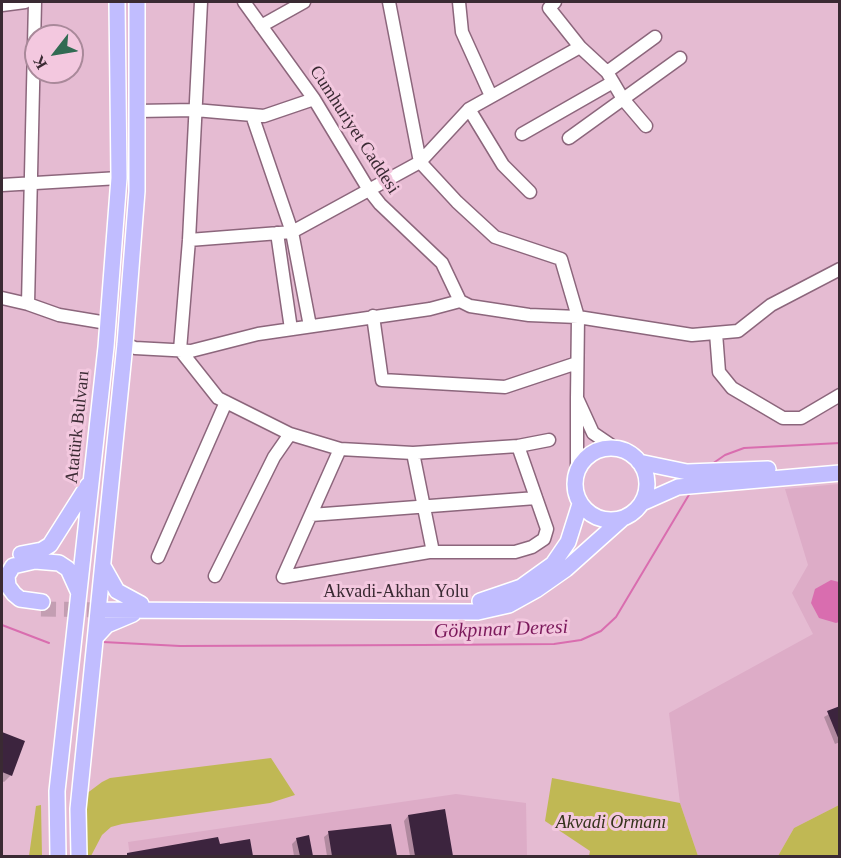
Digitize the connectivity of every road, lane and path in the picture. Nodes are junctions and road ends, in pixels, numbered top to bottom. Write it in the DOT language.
graph roads {
  1 [pos="25,2"];
  2 [pos="35,2"];
  3 [pos="117,2"];
  4 [pos="137,2"];
  5 [pos="201,2"];
  6 [pos="244,2"];
  7 [pos="304,2"];
  8 [pos="389,2"];
  9 [pos="459,2"];
  10 [pos="555,2"];
  11 [pos="2,5"];
  12 [pos="261,26"];
  13 [pos="655,37"];
  14 [pos="580,47"];
  15 [pos="681,58"];
  16 [pos="610,77"];
  17 [pos="491,96"];
  18 [pos="314,99"];
  19 [pos="623,99"];
  20 [pos="469,108"];
  21 [pos="195,110"];
  22 [pos="137,111"];
  23 [pos="252,115"];
  24 [pos="646,126"];
  25 [pos="522,134"];
  26 [pos="569,138"];
  27 [pos="420,162"];
  28 [pos="118,178"];
  29 [pos="29,183"];
  30 [pos="2,185"];
  31 [pos="369,190"];
  32 [pos="531,192"];
  33 [pos="292,232"];
  34 [pos="277,233"];
  35 [pos="189,240"];
  36 [pos="840,269"];
  37 [pos="2,298"];
  38 [pos="460,301"];
  39 [pos="28,304"];
  40 [pos="373,316"];
  41 [pos="578,317"];
  42 [pos="107,323"];
  43 [pos="310,326"];
  44 [pos="291,329"];
  45 [pos="716,333"];
  46 [pos="125,344"];
  47 [pos="180,350"];
  48 [pos="577,363"];
  49 [pos="840,395"];
  50 [pos="577,398"];
  51 [pos="226,402"];
  52 [pos="290,434"];
  53 [pos="549,440"];
  54 [pos="518,446"];
  55 [pos="615,448"];
  56 [pos="340,449"];
  57 [pos="413,453"];
  58 [pos="639,462"];
  59 [pos="840,465"];
  60 [pos="577,470"];
  61 [pos="840,473"];
  62 [pos="719,477"];
  63 [pos="92,480"];
  64 [pos="536,498"];
  65 [pos="642,503"];
  66 [pos="580,504"];
  67 [pos="424,507"];
  68 [pos="310,515"];
  69 [pos="622,519"];
  70 [pos="433,552"];
  71 [pos="158,557"];
  72 [pos="103,564"];
  73 [pos="2,567"];
  74 [pos="215,576"];
  75 [pos="2,590"];
  76 [pos="79,594"];
  77 [pos="105,606"];
  78 [pos="140,608"];
  79 [pos="96,637"];
  80 [pos="58,856"];
  81 [pos="79,856"];
  1 -- 11 [label="street"];
  2 -- 29 [label="street"];
  3 -- 28 [label="main road, Atatürk Bulvarı"];
  4 -- 22 [label="main road"];
  5 -- 21 [label="street"];
  6 -- 12 [label="street, Cumhuriyet Caddesi"];
  7 -- 12 [label="street"];
  8 -- 27 [label="street"];
  9 -- 17 [label="street"];
  10 -- 14 [label="street"];
  12 -- 18 [label="street, Cumhuriyet Caddesi"];
  13 -- 16 [label="street"];
  14 -- 16 [label="street"];
  14 -- 17 [label="street"];
  15 -- 19 [label="street"];
  16 -- 19 [label="street"];
  16 -- 25 [label="street"];
  17 -- 20 [label="street"];
  18 -- 23 [label="street"];
  18 -- 31 [label="street, Cumhuriyet Caddesi"];
  19 -- 24 [label="street"];
  19 -- 26 [label="street"];
  20 -- 27 [label="street"];
  20 -- 32 [label="street"];
  21 -- 22 [label="street"];
  21 -- 23 [label="street"];
  21 -- 35 [label="street"];
  22 -- 46 [label="main road"];
  23 -- 33 [label="street"];
  27 -- 31 [label="street"];
  27 -- 41 [label="street"];
  28 -- 29 [label="street"];
  28 -- 42 [label="main road, Atatürk Bulvarı"];
  29 -- 30 [label="street"];
  29 -- 39 [label="street"];
  31 -- 33 [label="street"];
  31 -- 38 [label="street, Cumhuriyet Caddesi"];
  33 -- 34 [label="street"];
  33 -- 43 [label="street"];
  34 -- 35 [label="street"];
  34 -- 44 [label="street"];
  35 -- 47 [label="street"];
  36 -- 45 [label="street"];
  37 -- 39 [label="street"];
  38 -- 40 [label="street"];
  38 -- 41 [label="street"];
  39 -- 42 [label="street"];
  40 -- 43 [label="street"];
  40 -- 48 [label="street"];
  41 -- 45 [label="street"];
  41 -- 48 [label="street"];
  42 -- 63 [label="main road, Atatürk Bulvarı"];
  43 -- 44 [label="street"];
  44 -- 47 [label="street"];
  45 -- 49 [label="street"];
  46 -- 47 [label="street"];
  46 -- 72 [label="main road"];
  47 -- 51 [label="street"];
  48 -- 50 [label="street"];
  50 -- 55 [label="street"];
  50 -- 60 [label="street"];
  51 -- 52 [label="street"];
  51 -- 71 [label="street"];
  52 -- 56 [label="street"];
  52 -- 74 [label="street"];
  53 -- 54 [label="street"];
  54 -- 57 [label="street"];
  54 -- 64 [label="street"];
  55 -- 58 [label="main road"];
  55 -- 60 [label="main road"];
  56 -- 57 [label="street"];
  56 -- 68 [label="street"];
  57 -- 67 [label="street"];
  58 -- 62 [label="main road"];
  58 -- 65 [label="main road"];
  59 -- 62 [label="main road"];
  60 -- 66 [label="main road"];
  61 -- 62 [label="main road"];
  62 -- 65 [label="main road"];
  63 -- 73 [label="main road"];
  63 -- 76 [label="main road, Atatürk Bulvarı"];
  64 -- 67 [label="street"];
  64 -- 70 [label="street"];
  65 -- 69 [label="main road"];
  66 -- 69 [label="main road"];
  66 -- 78 [label="main road, Akvadi-Akhan Yolu"];
  67 -- 68 [label="street"];
  67 -- 70 [label="street"];
  68 -- 70 [label="street"];
  69 -- 78 [label="main road, Akvadi-Akhan Yolu"];
  72 -- 78 [label="main road"];
  72 -- 79 [label="main road"];
  75 -- 76 [label="main road"];
  76 -- 80 [label="main road, Atatürk Bulvarı"];
  77 -- 78 [label="main road"];
  78 -- 79 [label="main road"];
  79 -- 81 [label="main road"];
}
